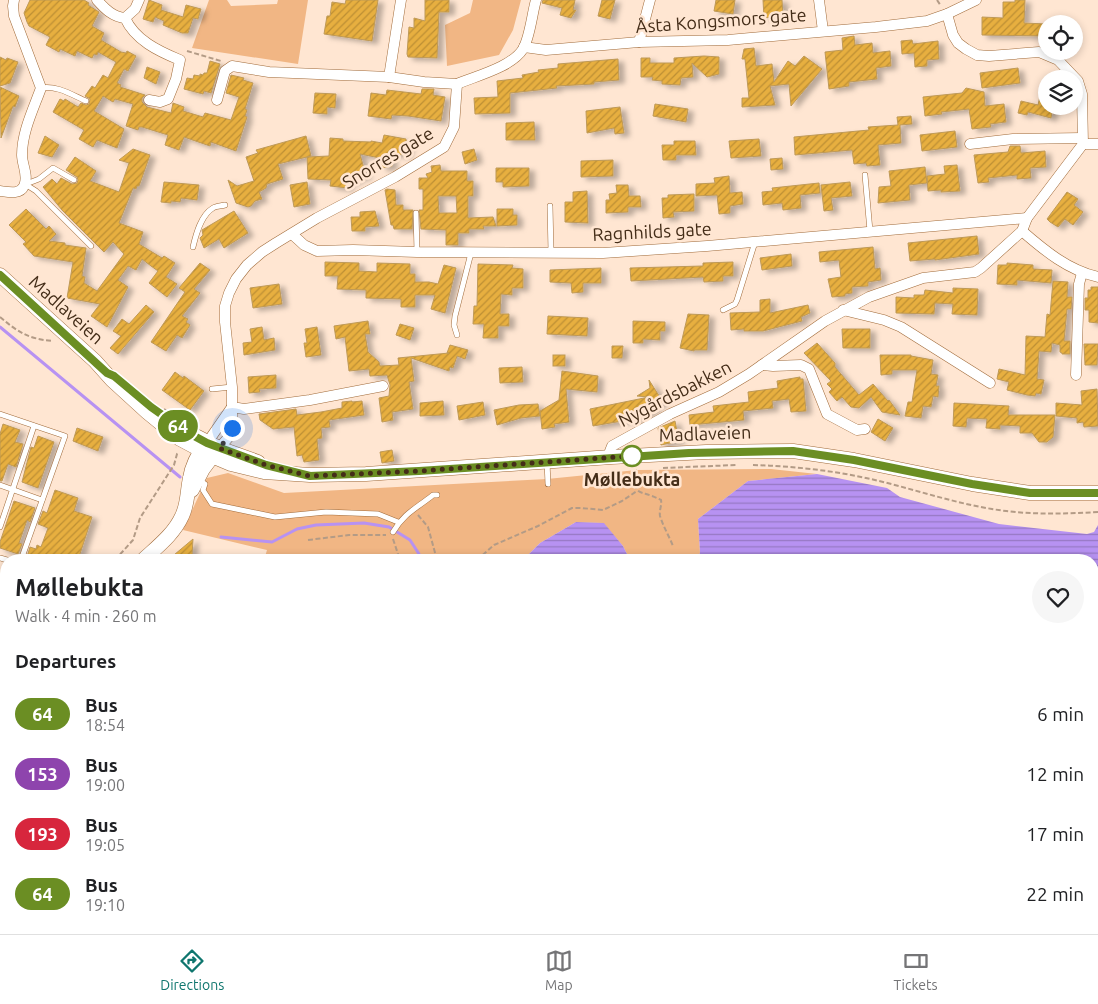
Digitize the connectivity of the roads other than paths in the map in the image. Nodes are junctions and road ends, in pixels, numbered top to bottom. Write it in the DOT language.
graph roads {
  1 [pos="14,0"];
  2 [pos="97,0"];
  3 [pos="139,0"];
  4 [pos="400,0"];
  5 [pos="536,0"];
  6 [pos="650,0"];
  7 [pos="819,0"];
  8 [pos="976,0"];
  9 [pos="947,14"];
  10 [pos="125,18"];
  11 [pos="823,31"];
  12 [pos="639,42"];
  13 [pos="524,47"];
  14 [pos="389,77"];
  15 [pos="457,84"];
  16 [pos="41,88"];
  17 [pos="149,100"];
  18 [pos="217,100"];
  19 [pos="86,101"];
  20 [pos="1082,141"];
  21 [pos="970,144"];
  22 [pos="1098,144"];
  23 [pos="866,175"];
  24 [pos="74,180"];
  25 [pos="25,184"];
  26 [pos="0,191"];
  27 [pos="225,205"];
  28 [pos="550,206"];
  29 [pos="416,213"];
  30 [pos="1027,218"];
  31 [pos="1022,231"];
  32 [pos="870,232"];
  33 [pos="292,234"];
  34 [pos="755,242"];
  35 [pos="91,246"];
  36 [pos="193,247"];
  37 [pos="418,252"];
  38 [pos="471,252"];
  39 [pos="551,252"];
  40 [pos="1082,273"];
  41 [pos="0,275"];
  42 [pos="1098,277"];
  43 [pos="723,310"];
  44 [pos="843,310"];
  45 [pos="456,335"];
  46 [pos="762,365"];
  47 [pos="1076,375"];
  48 [pos="990,383"];
  49 [pos="383,386"];
  50 [pos="232,387"];
  51 [pos="212,389"];
  52 [pos="232,407"];
  53 [pos="0,414"];
  54 [pos="34,426"];
  55 [pos="865,429"];
  56 [pos="210,450"];
  57 [pos="611,457"];
  58 [pos="547,462"];
  59 [pos="194,478"];
  60 [pos="548,484"];
  61 [pos="0,485"];
  62 [pos="13,490"];
  63 [pos="1098,493"];
  64 [pos="437,495"];
  65 [pos="42,500"];
  66 [pos="0,527"];
  67 [pos="23,554"];
  68 [pos="149,554"];
  1 -- 16 [label="street"];
  2 -- 10 [label="street"];
  3 -- 10 [label="street"];
  4 -- 14 [label="street"];
  5 -- 13 [label="street"];
  6 -- 12 [label="street"];
  7 -- 11 [label="street"];
  8 -- 9 [label="street, Åsta Kongsmors gate"];
  9 -- 11 [label="street, Åsta Kongsmors gate"];
  9 -- 20 [label="street"];
  10 -- 17 [label="street"];
  11 -- 12 [label="street, Åsta Kongsmors gate"];
  12 -- 13 [label="street, Åsta Kongsmors gate"];
  13 -- 15 [label="street"];
  14 -- 15 [label="street"];
  14 -- 18 [label="street"];
  15 -- 33 [label="street, Snorres gate"];
  16 -- 19 [label="lane"];
  16 -- 25 [label="street"];
  20 -- 21 [label="street"];
  20 -- 22 [label="street"];
  20 -- 30 [label="street, Nygårdsbakken"];
  23 -- 32 [label="lane"];
  24 -- 25 [label="lane"];
  25 -- 26 [label="street"];
  25 -- 35 [label="lane"];
  27 -- 36 [label="lane"];
  28 -- 39 [label="lane"];
  29 -- 37 [label="lane"];
  30 -- 31 [label="street, Nygårdsbakken"];
  30 -- 32 [label="street, Ragnhilds gate"];
  31 -- 40 [label="street"];
  31 -- 44 [label="street, Nygårdsbakken"];
  32 -- 34 [label="street, Ragnhilds gate"];
  33 -- 37 [label="street, Ragnhilds gate"];
  33 -- 50 [label="street, Snorres gate"];
  34 -- 39 [label="street, Ragnhilds gate"];
  34 -- 43 [label="lane"];
  37 -- 38 [label="street, Ragnhilds gate"];
  38 -- 39 [label="street, Ragnhilds gate"];
  38 -- 45 [label="lane"];
  40 -- 42 [label="street"];
  40 -- 47 [label="street"];
  41 -- 56 [label="main road, Madlaveien"];
  44 -- 46 [label="street, Nygårdsbakken"];
  44 -- 48 [label="street"];
  46 -- 55 [label="street"];
  46 -- 57 [label="street, Nygårdsbakken"];
  49 -- 52 [label="street"];
  50 -- 51 [label="lane"];
  50 -- 52 [label="street, Snorres gate"];
  52 -- 56 [label="street, Snorres gate"];
  53 -- 54 [label="lane"];
  54 -- 62 [label="lane"];
  54 -- 65 [label="lane"];
  56 -- 58 [label="main road, Madlaveien"];
  56 -- 59 [label="main road"];
  57 -- 58 [label="main road, Madlaveien"];
  57 -- 63 [label="main road, Madlaveien"];
  58 -- 60 [label="lane"];
  59 -- 64 [label="lane"];
  59 -- 68 [label="main road"];
  61 -- 62 [label="lane"];
  62 -- 65 [label="lane"];
  62 -- 66 [label="lane"];
  65 -- 67 [label="lane"];
}
